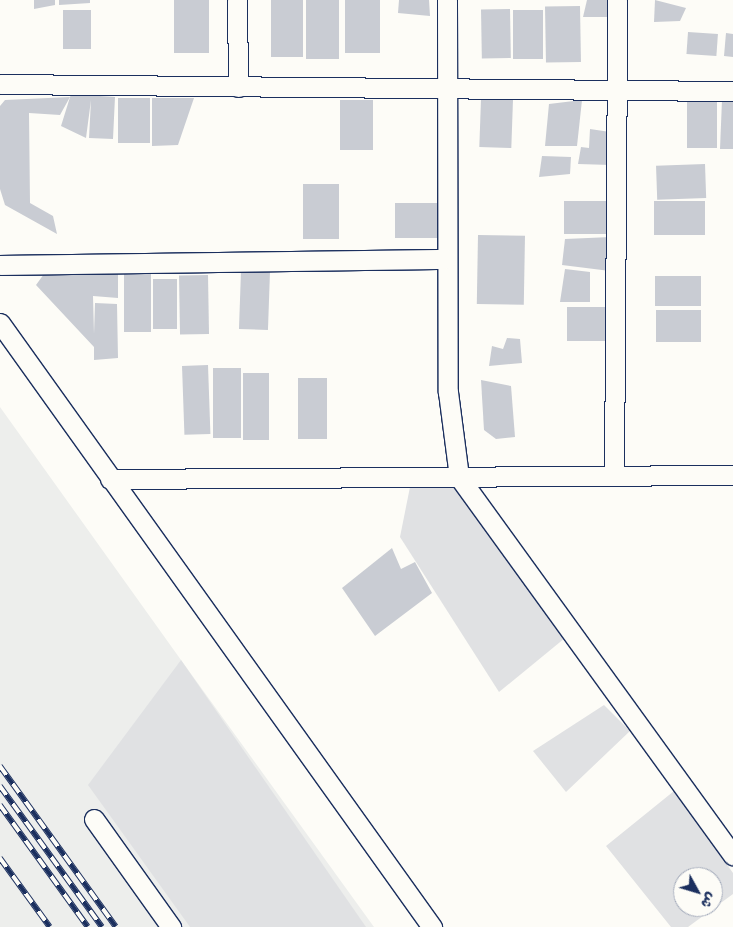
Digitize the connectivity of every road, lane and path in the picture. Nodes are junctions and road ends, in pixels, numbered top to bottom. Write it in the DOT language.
graph roads {
  1 [pos="237,0"];
  2 [pos="447,0"];
  3 [pos="617,0"];
  4 [pos="0,84"];
  5 [pos="238,87"];
  6 [pos="448,89"];
  7 [pos="617,89"];
  8 [pos="733,91"];
  9 [pos="446,259"];
  10 [pos="0,264"];
  11 [pos="0,323"];
  12 [pos="733,475"];
  13 [pos="614,476"];
  14 [pos="459,477"];
  15 [pos="110,479"];
  16 [pos="94,819"];
  17 [pos="733,855"];
  18 [pos="171,927"];
  19 [pos="432,927"];
  1 -- 5 [label="street"];
  2 -- 6 [label="street"];
  3 -- 7 [label="street"];
  4 -- 5 [label="street"];
  5 -- 6 [label="street"];
  6 -- 7 [label="street"];
  6 -- 9 [label="street"];
  7 -- 8 [label="street"];
  7 -- 13 [label="street"];
  9 -- 10 [label="street"];
  9 -- 14 [label="street"];
  11 -- 15 [label="street"];
  12 -- 13 [label="street"];
  13 -- 14 [label="street"];
  14 -- 15 [label="street"];
  14 -- 17 [label="street"];
  15 -- 19 [label="street"];
  16 -- 18 [label="street"];
}
